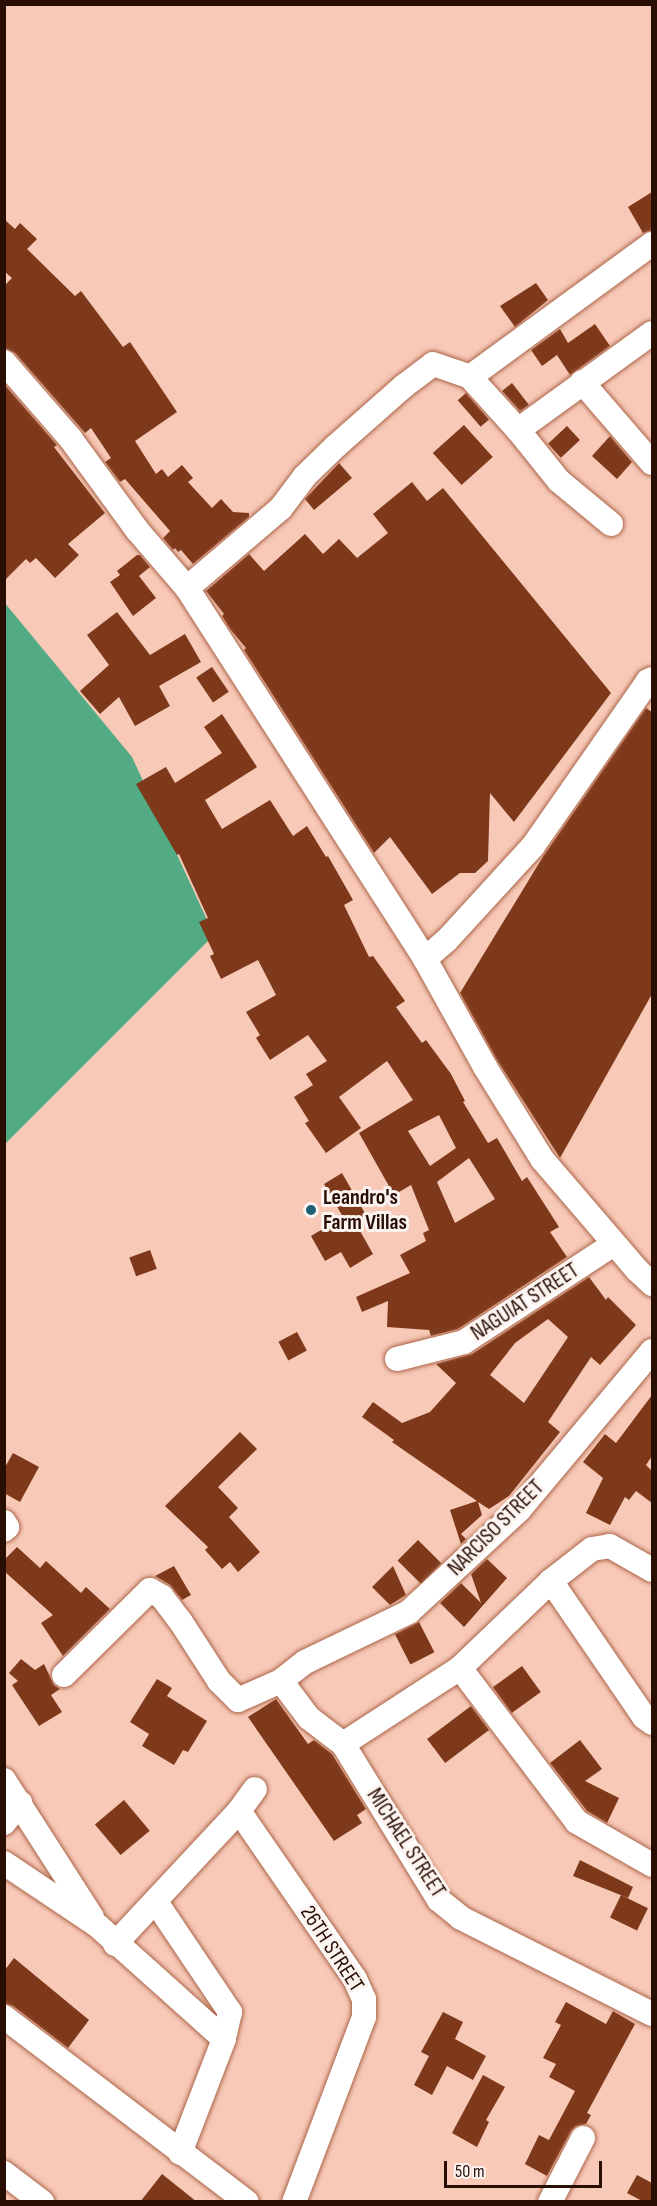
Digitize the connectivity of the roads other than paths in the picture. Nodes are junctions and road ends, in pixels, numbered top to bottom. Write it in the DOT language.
graph roads {
  1 [pos="652,244"];
  2 [pos="652,333"];
  3 [pos="4,362"];
  4 [pos="470,376"];
  5 [pos="582,382"];
  6 [pos="518,430"];
  7 [pos="652,462"];
  8 [pos="610,524"];
  9 [pos="187,588"];
  10 [pos="652,679"];
  11 [pos="425,959"];
  12 [pos="614,1244"];
  13 [pos="652,1284"];
  14 [pos="652,1351"];
  15 [pos="397,1359"];
  16 [pos="4,1522"];
  17 [pos="4,1530"];
  18 [pos="652,1570"];
  19 [pos="550,1581"];
  20 [pos="460,1668"];
  21 [pos="64,1675"];
  22 [pos="281,1681"];
  23 [pos="652,1723"];
  24 [pos="343,1744"];
  25 [pos="4,1780"];
  26 [pos="255,1789"];
  27 [pos="20,1803"];
  28 [pos="239,1811"];
  29 [pos="4,1823"];
  30 [pos="4,1863"];
  31 [pos="652,1865"];
  32 [pos="156,1902"];
  33 [pos="98,1926"];
  34 [pos="116,1944"];
  35 [pos="652,2014"];
  36 [pos="4,2017"];
  37 [pos="224,2039"];
  38 [pos="583,2138"];
  39 [pos="180,2153"];
  40 [pos="4,2173"];
  41 [pos="42,2202"];
  42 [pos="247,2202"];
  43 [pos="294,2202"];
  44 [pos="550,2202"];
  1 -- 4 [label="street"];
  2 -- 5 [label="street"];
  3 -- 9 [label="street"];
  4 -- 6 [label="street"];
  4 -- 9 [label="street"];
  5 -- 6 [label="street"];
  5 -- 7 [label="street"];
  6 -- 8 [label="street"];
  9 -- 11 [label="street"];
  10 -- 11 [label="street"];
  11 -- 12 [label="street"];
  12 -- 13 [label="street"];
  12 -- 15 [label="street, NAGUIAT STREET"];
  14 -- 22 [label="street, NARCISO STREET"];
  16 -- 17 [label="street"];
  18 -- 19 [label="street"];
  19 -- 20 [label="street"];
  19 -- 23 [label="street"];
  20 -- 24 [label="street"];
  20 -- 31 [label="street"];
  21 -- 22 [label="street"];
  22 -- 24 [label="street, MICHAEL STREET"];
  24 -- 35 [label="street, MICHAEL STREET"];
  25 -- 27 [label="street"];
  26 -- 28 [label="street"];
  27 -- 29 [label="street"];
  27 -- 33 [label="street"];
  28 -- 32 [label="street"];
  28 -- 43 [label="street, 26TH STREET"];
  30 -- 33 [label="street"];
  32 -- 34 [label="street"];
  32 -- 37 [label="street"];
  33 -- 34 [label="street"];
  34 -- 37 [label="street"];
  36 -- 39 [label="street"];
  37 -- 39 [label="street"];
  38 -- 44 [label="street"];
  39 -- 42 [label="street"];
  40 -- 41 [label="street"];
}
